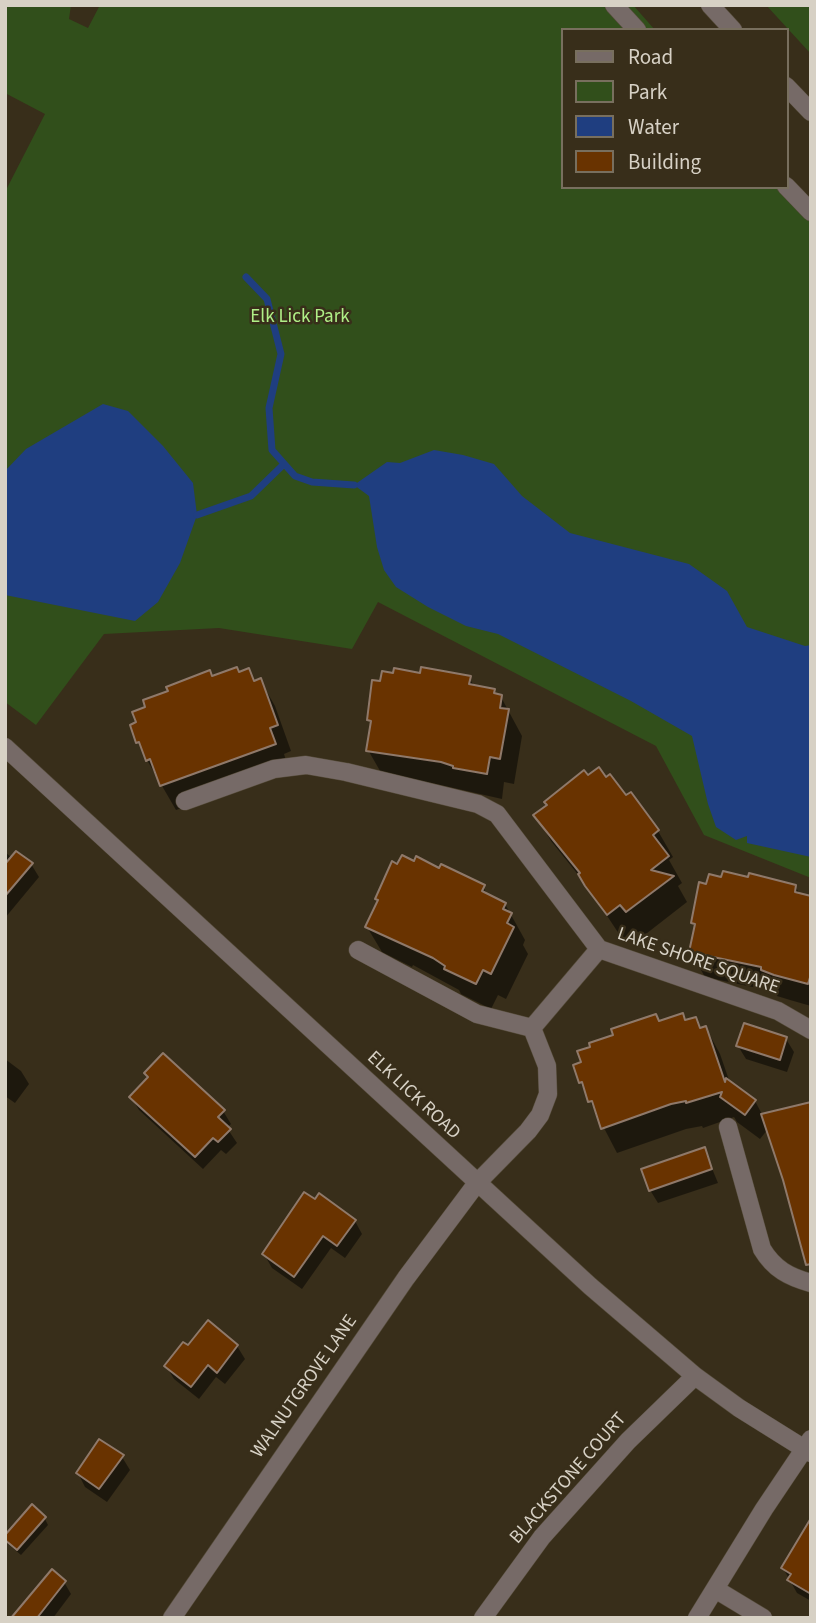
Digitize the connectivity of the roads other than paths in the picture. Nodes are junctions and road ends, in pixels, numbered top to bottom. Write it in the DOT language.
graph roads {
  1 [pos="614,5"];
  2 [pos="709,5"];
  3 [pos="635,28"];
  4 [pos="731,28"];
  5 [pos="788,88"];
  6 [pos="811,112"];
  7 [pos="788,188"];
  8 [pos="811,212"];
  9 [pos="5,747"];
  10 [pos="185,801"];
  11 [pos="599,949"];
  12 [pos="358,950"];
  13 [pos="533,1028"];
  14 [pos="811,1030"];
  15 [pos="728,1127"];
  16 [pos="477,1183"];
  17 [pos="811,1283"];
  18 [pos="695,1376"];
  19 [pos="809,1447"];
  20 [pos="715,1588"];
  21 [pos="172,1618"];
  22 [pos="483,1618"];
  23 [pos="697,1618"];
  24 [pos="763,1618"];
  1 -- 3 [label="street"];
  2 -- 4 [label="street"];
  5 -- 6 [label="street"];
  7 -- 8 [label="street"];
  9 -- 16 [label="street, ELK LICK ROAD"];
  10 -- 11 [label="street, LAKE SHORE SQUARE"];
  11 -- 13 [label="street"];
  11 -- 14 [label="street, LAKE SHORE SQUARE"];
  12 -- 13 [label="street"];
  13 -- 16 [label="street, WALNUTGROVE LANE"];
  15 -- 17 [label="street"];
  16 -- 18 [label="street, ELK LICK ROAD"];
  16 -- 21 [label="street, WALNUTGROVE LANE"];
  18 -- 19 [label="street, ELK LICK ROAD"];
  18 -- 22 [label="street, BLACKSTONE COURT"];
  19 -- 20 [label="street"];
  20 -- 23 [label="street"];
  20 -- 24 [label="street"];
}
